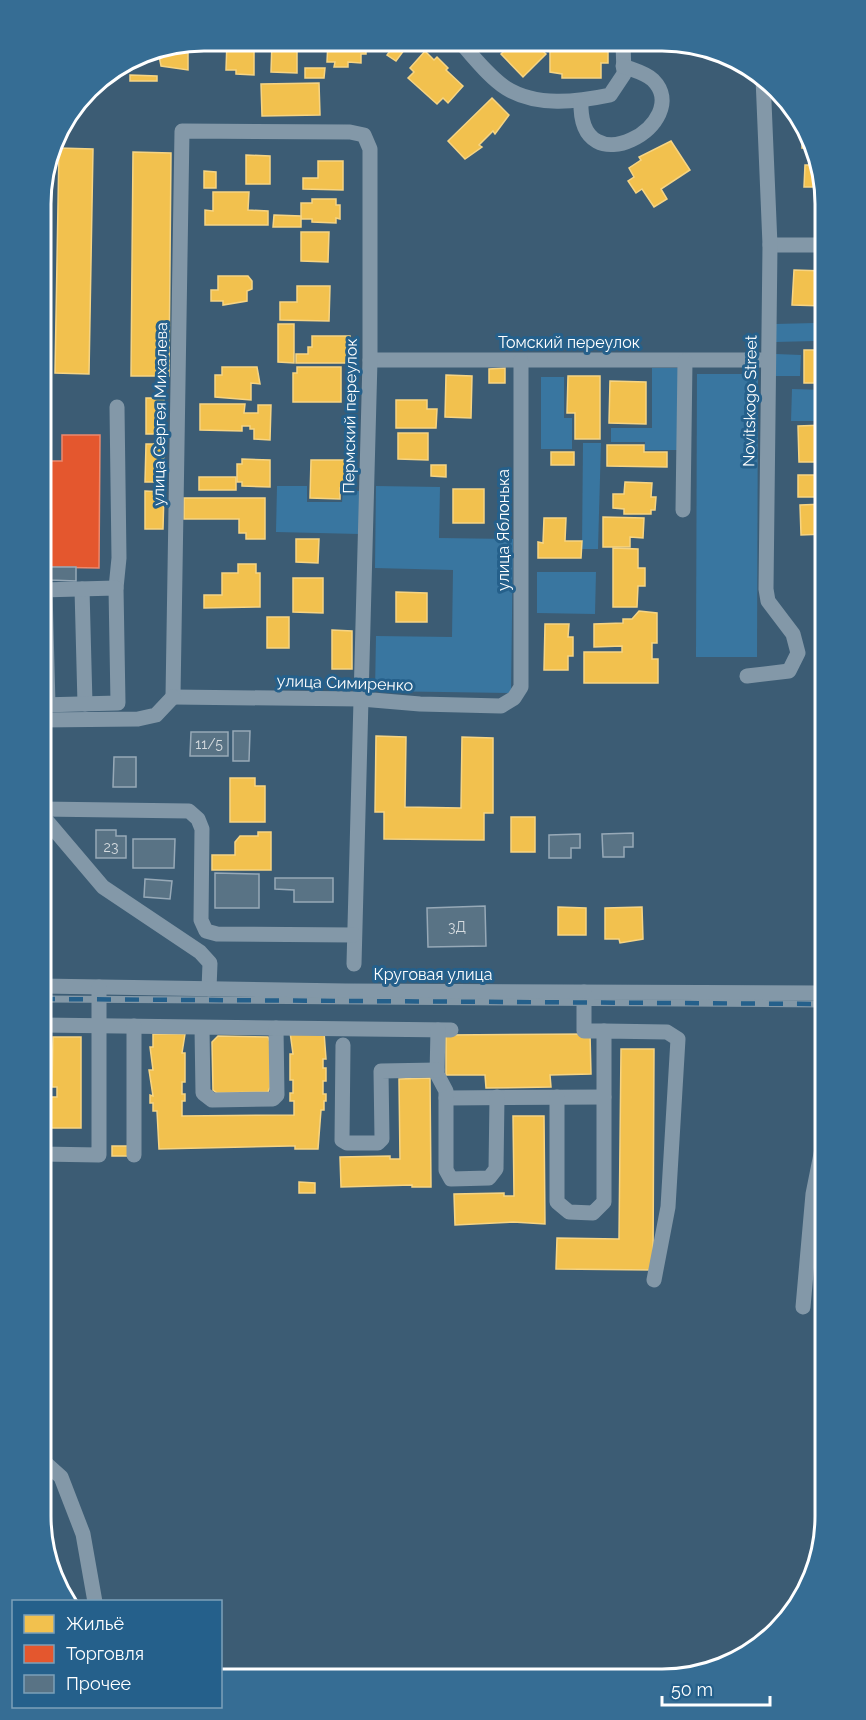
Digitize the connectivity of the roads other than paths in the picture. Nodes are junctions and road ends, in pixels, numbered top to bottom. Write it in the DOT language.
graph roads {
  1 [pos="469,51"];
  2 [pos="623,51"];
  3 [pos="623,66"];
  4 [pos="763,89"];
  5 [pos="580,101"];
  6 [pos="182,131"];
  7 [pos="770,245"];
  8 [pos="815,245"];
  9 [pos="370,360"];
  10 [pos="521,360"];
  11 [pos="685,360"];
  12 [pos="768,360"];
  13 [pos="117,407"];
  14 [pos="683,510"];
  15 [pos="116,588"];
  16 [pos="82,589"];
  17 [pos="51,590"];
  18 [pos="747,676"];
  19 [pos="173,697"];
  20 [pos="514,698"];
  21 [pos="361,699"];
  22 [pos="85,704"];
  23 [pos="51,705"];
  24 [pos="51,720"];
  25 [pos="51,809"];
  26 [pos="51,826"];
  27 [pos="354,935"];
  28 [pos="354,964"];
  29 [pos="51,986"];
  30 [pos="99,987"];
  31 [pos="209,989"];
  32 [pos="584,992"];
  33 [pos="815,993"];
  34 [pos="51,1025"];
  35 [pos="99,1026"];
  36 [pos="134,1026"];
  37 [pos="202,1028"];
  38 [pos="276,1028"];
  39 [pos="604,1031"];
  40 [pos="343,1045"];
  41 [pos="437,1070"];
  42 [pos="496,1097"];
  43 [pos="558,1097"];
  44 [pos="604,1097"];
  45 [pos="446,1098"];
  46 [pos="51,1154"];
  47 [pos="134,1155"];
  48 [pos="815,1184"];
  49 [pos="654,1280"];
  50 [pos="802,1307"];
  51 [pos="51,1468"];
  52 [pos="95,1600"];
  1 -- 5 [label="street"];
  2 -- 3 [label="street"];
  3 -- 5 [label="street"];
  3 -- 5 [label="street"];
  4 -- 7 [label="street, Novitskogo Street"];
  6 -- 9 [label="street, Пермский переулок"];
  6 -- 19 [label="street, улица Сергея Михалева"];
  7 -- 8 [label="street"];
  7 -- 12 [label="street, Novitskogo Street"];
  9 -- 10 [label="street, Томский переулок"];
  9 -- 21 [label="street, Пермский переулок"];
  10 -- 11 [label="street, Томский переулок"];
  10 -- 20 [label="street, улица Яблонька"];
  11 -- 12 [label="street, Томский переулок"];
  11 -- 14 [label="street"];
  12 -- 18 [label="street, Novitskogo Street"];
  13 -- 15 [label="street"];
  15 -- 16 [label="street"];
  15 -- 22 [label="street"];
  16 -- 17 [label="street"];
  16 -- 22 [label="street"];
  19 -- 21 [label="street, улица Симиренко"];
  19 -- 24 [label="street"];
  20 -- 21 [label="street, улица Симиренко"];
  21 -- 27 [label="street, Пермский переулок"];
  22 -- 23 [label="street"];
  25 -- 27 [label="street"];
  26 -- 31 [label="street"];
  27 -- 28 [label="street, Пермский переулок"];
  29 -- 30 [label="street, Круговая улица"];
  30 -- 31 [label="street, Круговая улица"];
  30 -- 35 [label="street"];
  31 -- 32 [label="street, Круговая улица"];
  32 -- 33 [label="street, Круговая улица"];
  32 -- 39 [label="street"];
  34 -- 35 [label="street"];
  35 -- 36 [label="street"];
  35 -- 46 [label="street"];
  36 -- 37 [label="street"];
  36 -- 47 [label="street"];
  37 -- 38 [label="street"];
  37 -- 38 [label="street"];
  38 -- 41 [label="street"];
  39 -- 44 [label="street"];
  39 -- 49 [label="street"];
  40 -- 41 [label="street"];
  41 -- 45 [label="street"];
  42 -- 43 [label="street"];
  42 -- 45 [label="street"];
  42 -- 45 [label="street"];
  43 -- 44 [label="street"];
  43 -- 44 [label="street"];
  48 -- 50 [label="street"];
  51 -- 52 [label="street"];
}
